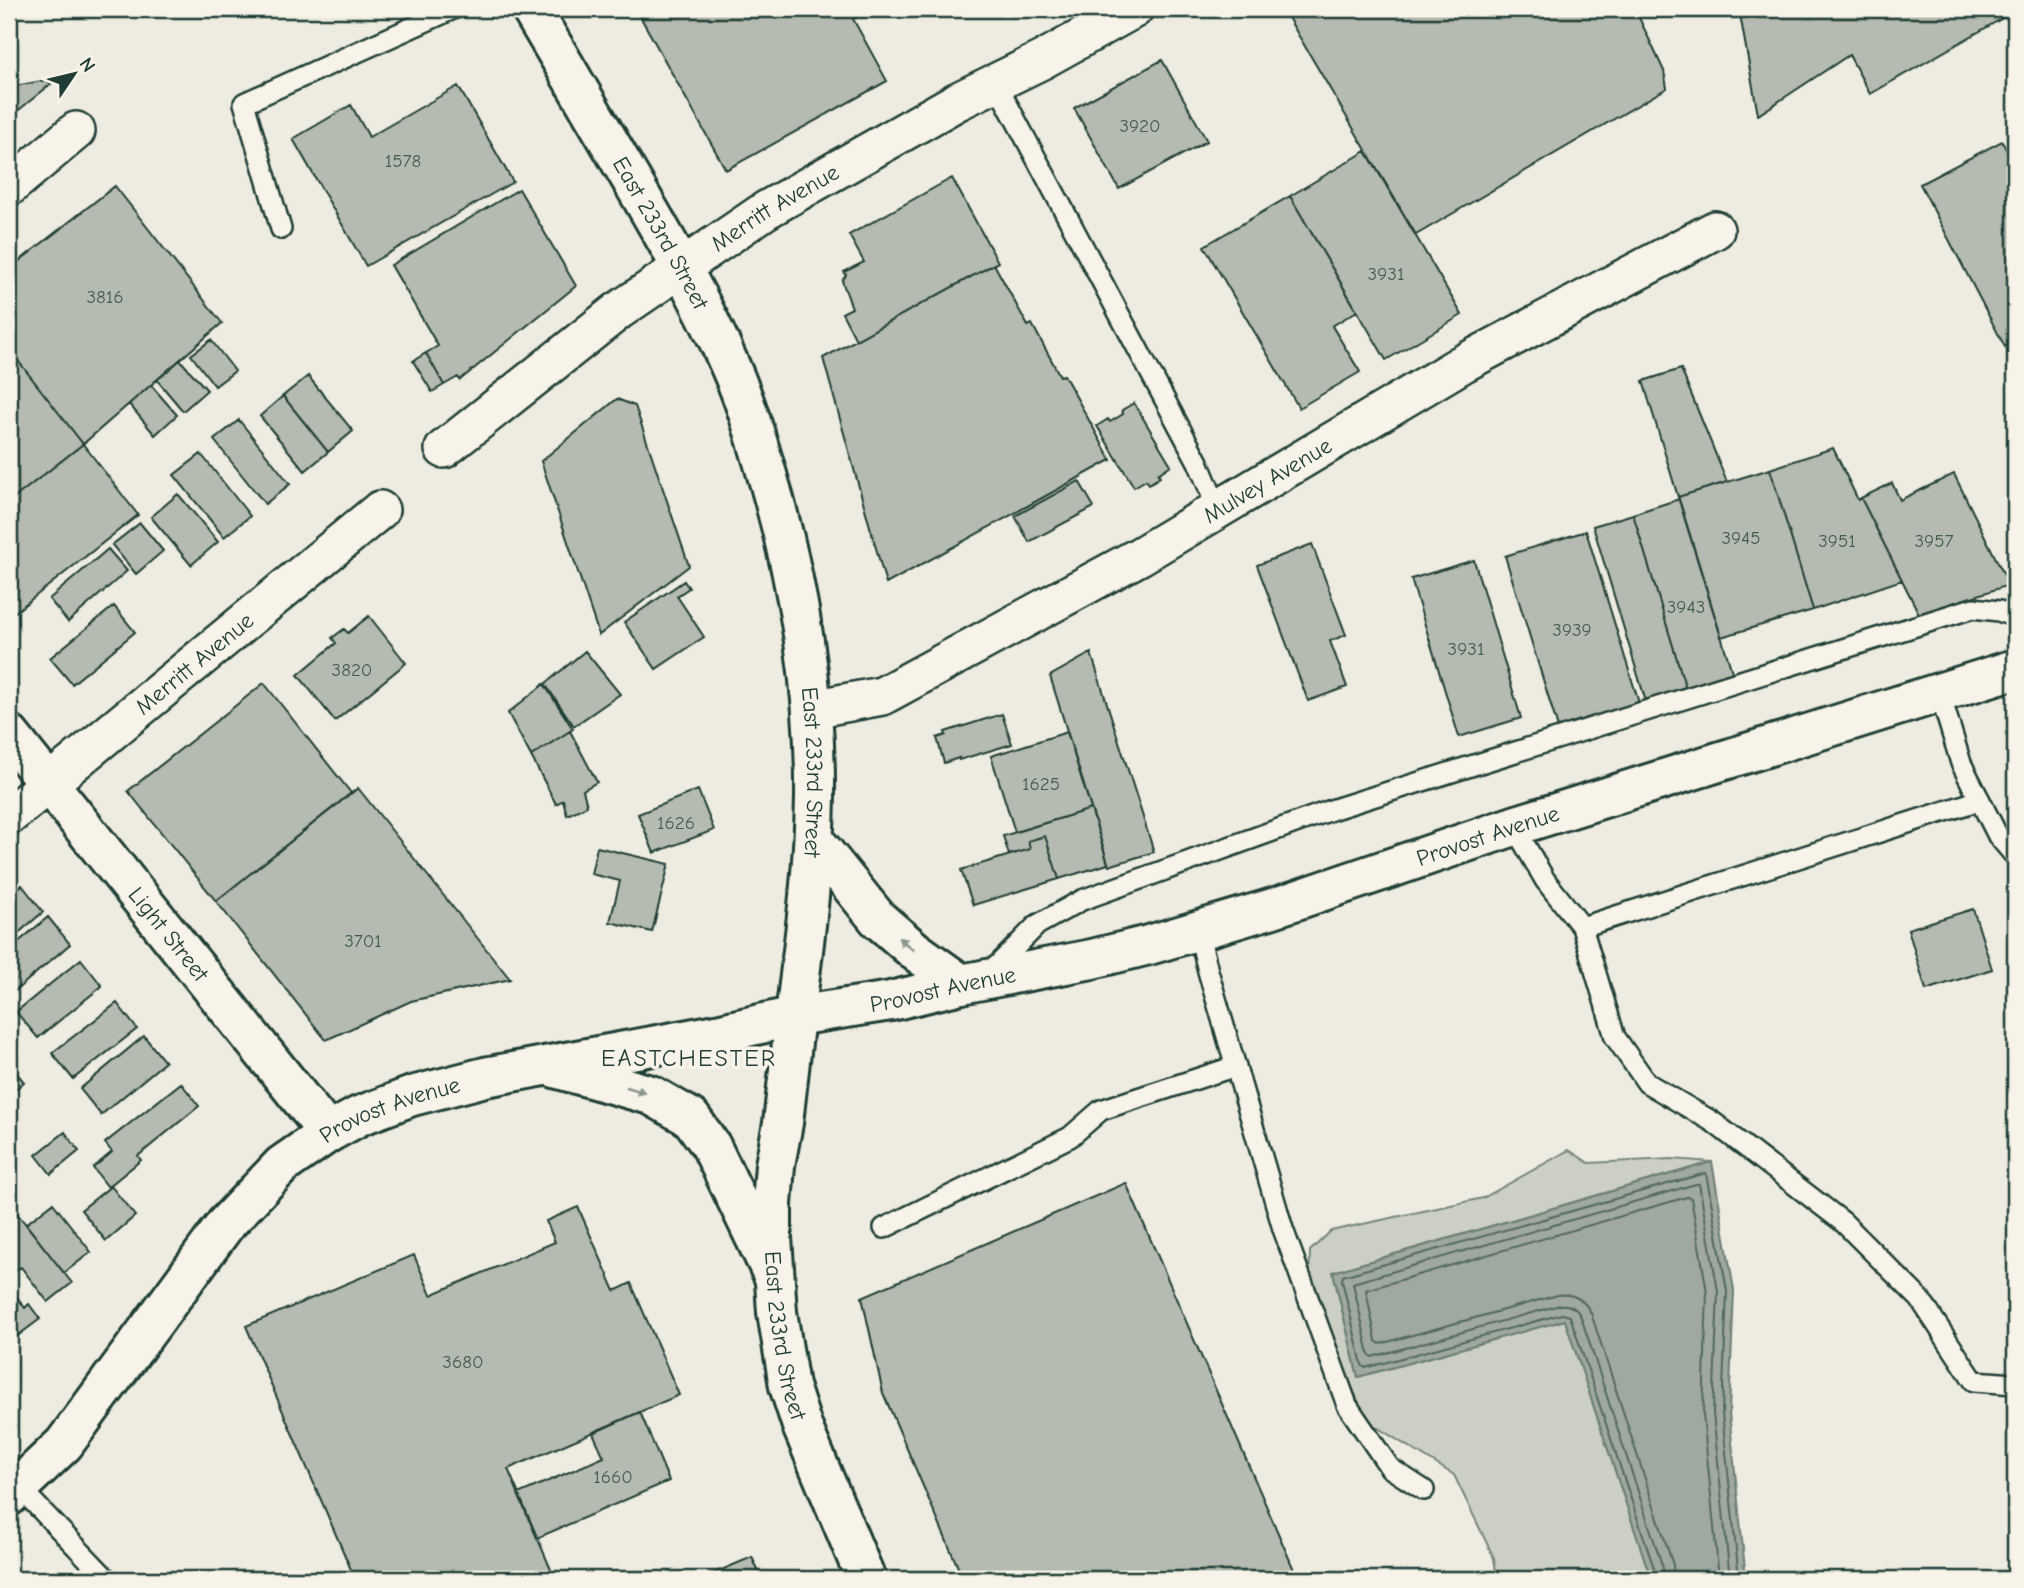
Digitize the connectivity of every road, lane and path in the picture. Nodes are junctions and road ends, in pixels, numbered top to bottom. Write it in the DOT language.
graph roads {
  1 [pos="453,9"];
  2 [pos="531,9"];
  3 [pos="1133,9"];
  4 [pos="996,83"];
  5 [pos="76,131"];
  6 [pos="9,187"];
  7 [pos="281,229"];
  8 [pos="1715,230"];
  9 [pos="681,267"];
  10 [pos="444,449"];
  11 [pos="380,510"];
  12 [pos="1218,510"];
  13 [pos="2015,617"];
  14 [pos="2015,669"];
  15 [pos="1940,694"];
  16 [pos="812,709"];
  17 [pos="9,734"];
  18 [pos="49,784"];
  19 [pos="1980,800"];
  20 [pos="9,817"];
  21 [pos="1514,826"];
  22 [pos="814,840"];
  23 [pos="2015,856"];
  24 [pos="1582,927"];
  25 [pos="1198,930"];
  26 [pos="972,982"];
  27 [pos="795,1016"];
  28 [pos="547,1065"];
  29 [pos="1236,1066"];
  30 [pos="328,1133"];
  31 [pos="884,1228"];
  32 [pos="774,1277"];
  33 [pos="2015,1384"];
  34 [pos="1424,1490"];
  35 [pos="14,1492"];
  36 [pos="107,1579"];
  37 [pos="866,1579"];
  1 -- 7 [label="lane"];
  2 -- 9 [label="main road, East 233rd Street"];
  3 -- 4 [label="street, Merritt Avenue"];
  4 -- 9 [label="street, Merritt Avenue"];
  4 -- 12 [label="lane"];
  5 -- 6 [label="street"];
  8 -- 12 [label="street, Mulvey Avenue"];
  9 -- 10 [label="street, Merritt Avenue"];
  9 -- 16 [label="main road, East 233rd Street"];
  11 -- 18 [label="street, Merritt Avenue"];
  12 -- 16 [label="street, Mulvey Avenue"];
  13 -- 26 [label="lane"];
  14 -- 15 [label="main road, Provost Avenue"];
  15 -- 19 [label="lane"];
  15 -- 21 [label="main road, Provost Avenue"];
  16 -- 22 [label="main road, East 233rd Street"];
  17 -- 18 [label="main road, Light Street"];
  18 -- 20 [label="street, Merritt Avenue"];
  18 -- 30 [label="main road, Light Street"];
  19 -- 23 [label="lane"];
  19 -- 24 [label="lane"];
  21 -- 24 [label="lane"];
  21 -- 25 [label="main road, Provost Avenue"];
  26 -- 22 [label="main road, one-way"];
  22 -- 27 [label="main road, East 233rd Street"];
  24 -- 33 [label="lane"];
  25 -- 26 [label="main road, Provost Avenue"];
  25 -- 29 [label="lane"];
  26 -- 27 [label="main road, Provost Avenue"];
  27 -- 28 [label="main road, Provost Avenue"];
  27 -- 32 [label="main road, East 233rd Street"];
  28 -- 30 [label="main road, Provost Avenue"];
  28 -- 32 [label="main road, one-way"];
  29 -- 31 [label="lane"];
  29 -- 34 [label="lane"];
  30 -- 35 [label="main road, Provost Avenue"];
  32 -- 37 [label="main road, East 233rd Street"];
  35 -- 36 [label="lane"];
}
